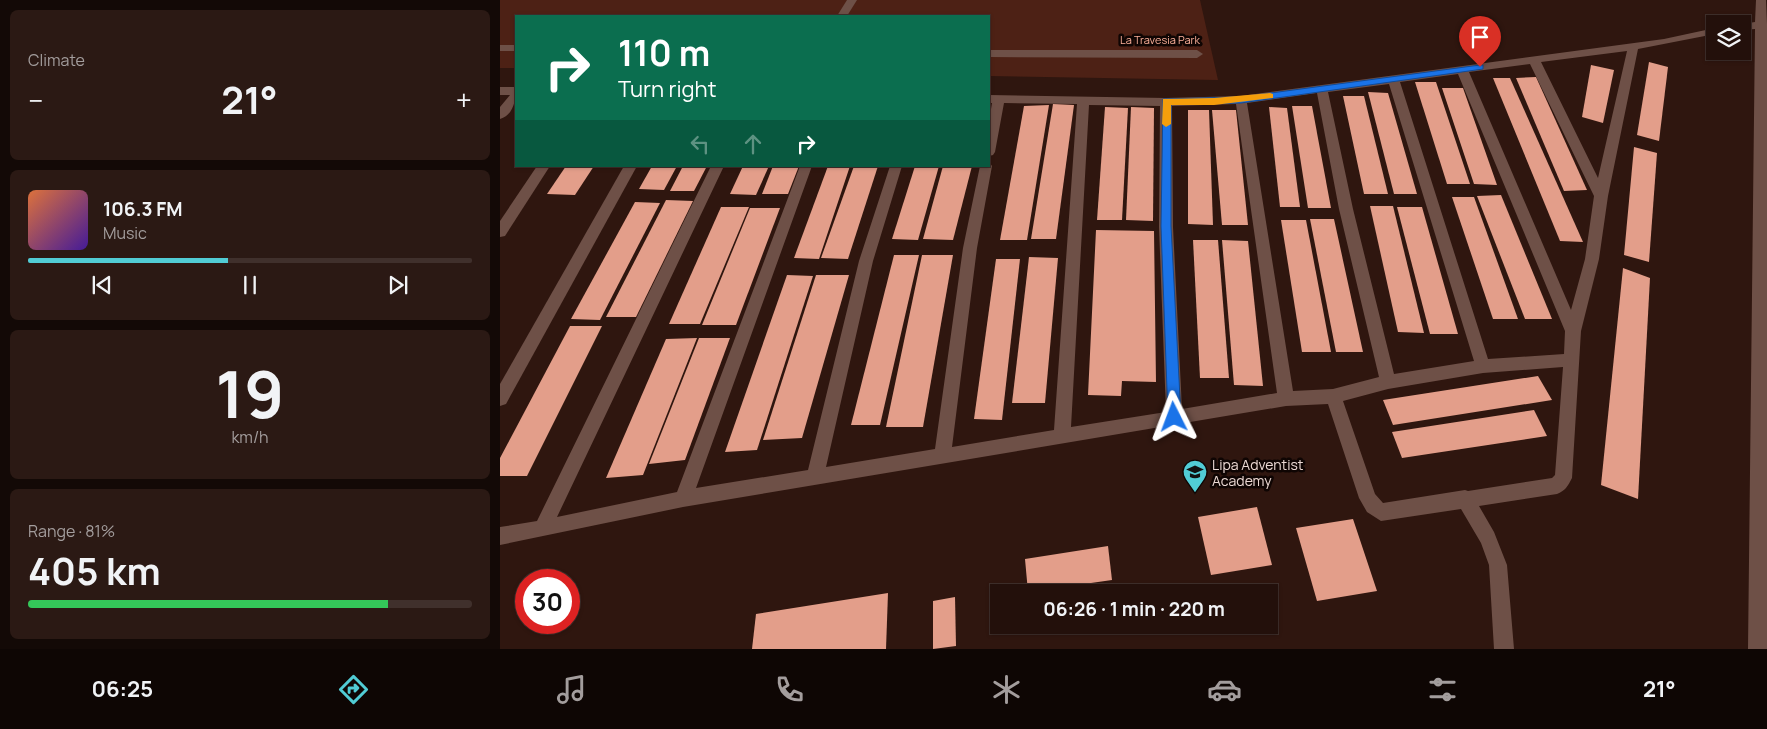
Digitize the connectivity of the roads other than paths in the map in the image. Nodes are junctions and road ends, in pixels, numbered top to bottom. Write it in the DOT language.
graph roads {
  1 [pos="852,0"];
  2 [pos="1761,0"];
  3 [pos="843,15"];
  4 [pos="1762,25"];
  5 [pos="1751,26"];
  6 [pos="1706,33"];
  7 [pos="1633,47"];
  8 [pos="500,48"];
  9 [pos="515,48"];
  10 [pos="990,53"];
  11 [pos="1197,54"];
  12 [pos="1534,60"];
  13 [pos="1462,70"];
  14 [pos="1393,79"];
  15 [pos="1322,89"];
  16 [pos="500,91"];
  17 [pos="515,93"];
  18 [pos="515,94"];
  19 [pos="994,99"];
  20 [pos="1083,100"];
  21 [pos="1241,100"];
  22 [pos="1166,102"];
  23 [pos="500,115"];
  24 [pos="990,141"];
  25 [pos="543,167"];
  26 [pos="630,167"];
  27 [pos="718,167"];
  28 [pos="806,167"];
  29 [pos="896,167"];
  30 [pos="986,167"];
  31 [pos="1601,196"];
  32 [pos="500,232"];
  33 [pos="1573,331"];
  34 [pos="1570,360"];
  35 [pos="1482,366"];
  36 [pos="1388,382"];
  37 [pos="1333,396"];
  38 [pos="500,399"];
  39 [pos="1286,399"];
  40 [pos="1174,417"];
  41 [pos="1062,436"];
  42 [pos="942,456"];
  43 [pos="815,477"];
  44 [pos="1465,498"];
  45 [pos="683,499"];
  46 [pos="542,530"];
  47 [pos="500,536"];
  48 [pos="1504,649"];
  49 [pos="1758,649"];
  1 -- 3 [label="street"];
  2 -- 4 [label="street"];
  4 -- 5 [label="street"];
  4 -- 49 [label="street"];
  6 -- 7 [label="street"];
  7 -- 12 [label="street"];
  7 -- 31 [label="street"];
  8 -- 9 [label="street"];
  10 -- 11 [label="street"];
  12 -- 13 [label="street"];
  12 -- 31 [label="street"];
  13 -- 14 [label="street"];
  13 -- 33 [label="street"];
  14 -- 15 [label="street"];
  14 -- 35 [label="street"];
  15 -- 21 [label="street"];
  15 -- 36 [label="street"];
  16 -- 17 [label="street"];
  18 -- 23 [label="street"];
  19 -- 20 [label="street"];
  19 -- 24 [label="street"];
  20 -- 22 [label="street"];
  20 -- 41 [label="street"];
  21 -- 22 [label="street"];
  21 -- 39 [label="street"];
  22 -- 40 [label="street"];
  25 -- 32 [label="street"];
  26 -- 38 [label="street"];
  27 -- 46 [label="street"];
  28 -- 45 [label="street"];
  29 -- 43 [label="street"];
  30 -- 42 [label="street"];
  31 -- 33 [label="street"];
  33 -- 34 [label="street"];
  34 -- 35 [label="street"];
  34 -- 44 [label="street"];
  35 -- 36 [label="street"];
  36 -- 37 [label="street"];
  37 -- 39 [label="street"];
  37 -- 44 [label="street"];
  39 -- 40 [label="street"];
  40 -- 41 [label="street"];
  41 -- 42 [label="street"];
  42 -- 43 [label="street"];
  43 -- 45 [label="street"];
  44 -- 48 [label="street"];
  45 -- 46 [label="street"];
  46 -- 47 [label="street"];
}
